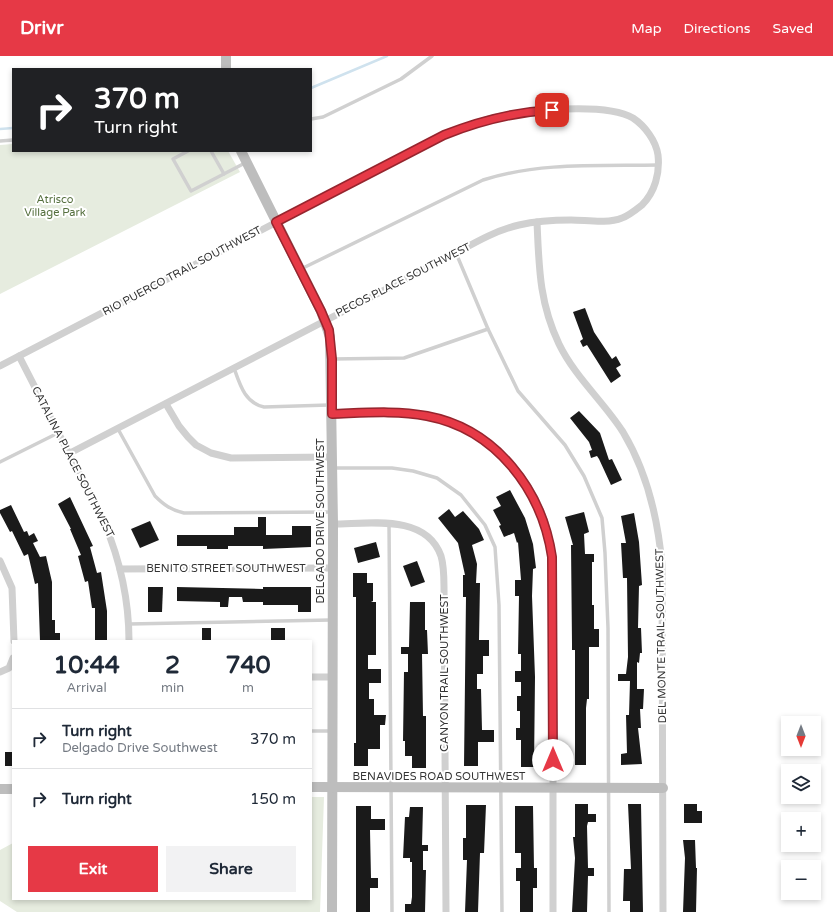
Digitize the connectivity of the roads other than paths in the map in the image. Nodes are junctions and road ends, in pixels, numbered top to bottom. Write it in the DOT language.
graph roads {
  1 [pos="226,56"];
  2 [pos="432,56"];
  3 [pos="226,68"];
  4 [pos="312,119"];
  5 [pos="12,140"];
  6 [pos="0,141"];
  7 [pos="186,152"];
  8 [pos="212,152"];
  9 [pos="241,152"];
  10 [pos="246,163"];
  11 [pos="658,165"];
  12 [pos="224,174"];
  13 [pos="622,218"];
  14 [pos="276,222"];
  15 [pos="537,222"];
  16 [pos="456,253"];
  17 [pos="300,269"];
  18 [pos="325,321"];
  19 [pos="488,329"];
  20 [pos="19,356"];
  21 [pos="332,359"];
  22 [pos="0,366"];
  23 [pos="234,367"];
  24 [pos="166,404"];
  25 [pos="332,410"];
  26 [pos="118,429"];
  27 [pos="59,432"];
  28 [pos="70,453"];
  29 [pos="332,457"];
  30 [pos="0,462"];
  31 [pos="332,468"];
  32 [pos="333,512"];
  33 [pos="389,523"];
  34 [pos="333,524"];
  35 [pos="0,561"];
  36 [pos="332,568"];
  37 [pos="120,569"];
  38 [pos="332,620"];
  39 [pos="129,624"];
  40 [pos="14,640"];
  41 [pos="129,640"];
  42 [pos="12,660"];
  43 [pos="0,672"];
  44 [pos="312,677"];
  45 [pos="332,677"];
  46 [pos="312,731"];
  47 [pos="333,731"];
  48 [pos="312,787"];
  49 [pos="334,787"];
  50 [pos="390,787"];
  51 [pos="444,787"];
  52 [pos="501,787"];
  53 [pos="554,788"];
  54 [pos="609,788"];
  55 [pos="662,788"];
  56 [pos="0,789"];
  57 [pos="12,789"];
  58 [pos="332,912"];
  59 [pos="392,912"];
  60 [pos="446,912"];
  61 [pos="502,912"];
  62 [pos="553,912"];
  63 [pos="609,912"];
  64 [pos="663,912"];
  1 -- 3 [label="street"];
  2 -- 4 [label="lane"];
  5 -- 6 [label="lane"];
  7 -- 12 [label="lane"];
  8 -- 12 [label="lane"];
  9 -- 10 [label="street, DELGADO DRIVE SOUTHWEST"];
  10 -- 12 [label="lane"];
  10 -- 14 [label="street, DELGADO DRIVE SOUTHWEST"];
  11 -- 13 [label="street, RIO PUERCO TRAIL SOUTHWEST"];
  11 -- 14 [label="street, RIO PUERCO TRAIL SOUTHWEST"];
  11 -- 17 [label="lane"];
  13 -- 15 [label="street, PECOS PLACE SOUTHWEST"];
  14 -- 17 [label="street, DELGADO DRIVE SOUTHWEST"];
  14 -- 20 [label="street, RIO PUERCO TRAIL SOUTHWEST"];
  15 -- 16 [label="street, PECOS PLACE SOUTHWEST"];
  15 -- 55 [label="street, DEL MONTE TRAIL SOUTHWEST"];
  16 -- 18 [label="street, PECOS PLACE SOUTHWEST"];
  16 -- 19 [label="lane"];
  17 -- 18 [label="street, DELGADO DRIVE SOUTHWEST"];
  18 -- 21 [label="street, DELGADO DRIVE SOUTHWEST"];
  18 -- 23 [label="street, PECOS PLACE SOUTHWEST"];
  19 -- 21 [label="lane"];
  19 -- 54 [label="lane"];
  20 -- 22 [label="street, RIO PUERCO TRAIL SOUTHWEST"];
  20 -- 27 [label="street, CATALINA PLACE SOUTHWEST"];
  21 -- 25 [label="street, DELGADO DRIVE SOUTHWEST"];
  23 -- 24 [label="street, PECOS PLACE SOUTHWEST"];
  23 -- 25 [label="lane"];
  24 -- 26 [label="street, PECOS PLACE SOUTHWEST"];
  24 -- 29 [label="street"];
  25 -- 29 [label="street, DELGADO DRIVE SOUTHWEST"];
  25 -- 53 [label="street"];
  26 -- 28 [label="street, PECOS PLACE SOUTHWEST"];
  26 -- 32 [label="lane"];
  27 -- 28 [label="street, CATALINA PLACE SOUTHWEST"];
  27 -- 30 [label="lane"];
  28 -- 37 [label="street, CATALINA PLACE SOUTHWEST"];
  29 -- 31 [label="street, DELGADO DRIVE SOUTHWEST"];
  31 -- 32 [label="street, DELGADO DRIVE SOUTHWEST"];
  31 -- 52 [label="lane"];
  32 -- 34 [label="street, DELGADO DRIVE SOUTHWEST"];
  33 -- 34 [label="street, CANYON TRAIL SOUTHWEST"];
  33 -- 50 [label="lane"];
  33 -- 51 [label="street, CANYON TRAIL SOUTHWEST"];
  34 -- 36 [label="street, DELGADO DRIVE SOUTHWEST"];
  35 -- 40 [label="street"];
  36 -- 37 [label="street, BENITO STREET SOUTHWEST"];
  36 -- 38 [label="street, DELGADO DRIVE SOUTHWEST"];
  37 -- 39 [label="street, CATALINA PLACE SOUTHWEST"];
  38 -- 39 [label="lane"];
  38 -- 45 [label="street, DELGADO DRIVE SOUTHWEST"];
  39 -- 41 [label="street, CATALINA PLACE SOUTHWEST"];
  42 -- 43 [label="street"];
  44 -- 45 [label="street"];
  45 -- 47 [label="street, DELGADO DRIVE SOUTHWEST"];
  46 -- 47 [label="lane"];
  47 -- 49 [label="street, DELGADO DRIVE SOUTHWEST"];
  48 -- 49 [label="street, BENAVIDES ROAD SOUTHWEST"];
  49 -- 50 [label="street, BENAVIDES ROAD SOUTHWEST"];
  49 -- 58 [label="street, DELGADO DRIVE SOUTHWEST"];
  50 -- 51 [label="street, BENAVIDES ROAD SOUTHWEST"];
  50 -- 59 [label="lane"];
  51 -- 52 [label="street, BENAVIDES ROAD SOUTHWEST"];
  51 -- 60 [label="street, CANYON TRAIL SOUTHWEST"];
  52 -- 53 [label="street, BENAVIDES ROAD SOUTHWEST"];
  52 -- 61 [label="lane"];
  53 -- 54 [label="street, BENAVIDES ROAD SOUTHWEST"];
  53 -- 62 [label="street"];
  54 -- 55 [label="street, BENAVIDES ROAD SOUTHWEST"];
  54 -- 63 [label="lane"];
  55 -- 64 [label="street, DEL MONTE TRAIL SOUTHWEST"];
  56 -- 57 [label="street"];
}
